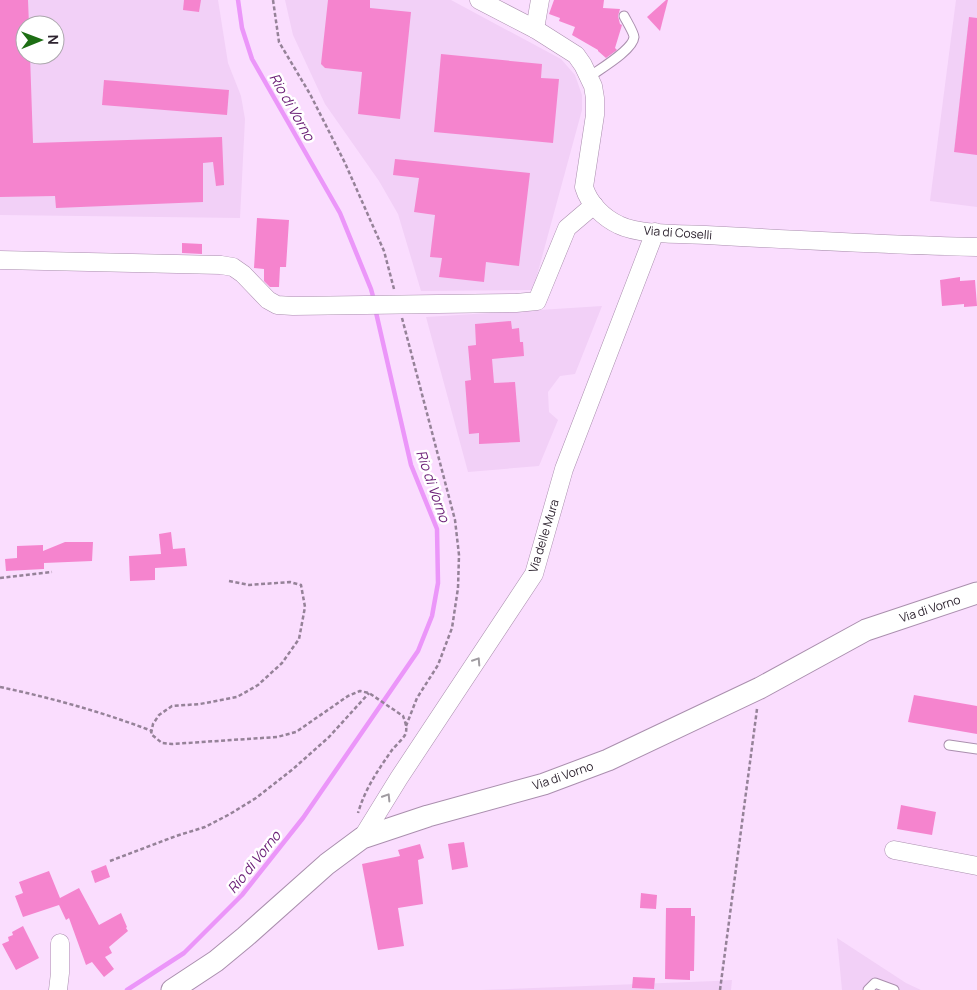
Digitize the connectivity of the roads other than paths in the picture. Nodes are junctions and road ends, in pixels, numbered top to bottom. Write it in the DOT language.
graph roads {
  1 [pos="479,0"];
  2 [pos="540,0"];
  3 [pos="624,16"];
  4 [pos="535,29"];
  5 [pos="589,77"];
  6 [pos="594,205"];
  7 [pos="655,232"];
  8 [pos="977,246"];
  9 [pos="0,260"];
  10 [pos="977,593"];
  11 [pos="949,744"];
  12 [pos="977,749"];
  13 [pos="362,838"];
  14 [pos="894,850"];
  15 [pos="977,866"];
  16 [pos="60,943"];
  17 [pos="58,990"];
  18 [pos="172,990"];
  19 [pos="868,990"];
  20 [pos="894,990"];
  1 -- 4 [label="street, Via di Coselli"];
  2 -- 4 [label="street"];
  3 -- 5 [label="lane"];
  4 -- 5 [label="street, Via di Coselli"];
  5 -- 6 [label="street, Via di Coselli"];
  6 -- 7 [label="street, Via di Coselli"];
  6 -- 9 [label="street"];
  7 -- 8 [label="street, Via di Coselli"];
  13 -- 7 [label="street, Via delle Mura, one-way"];
  10 -- 13 [label="street, Via di Vorno"];
  11 -- 12 [label="lane"];
  13 -- 18 [label="street, Via di Vorno"];
  14 -- 15 [label="street"];
  16 -- 17 [label="street"];
  19 -- 20 [label="lane"];
}
